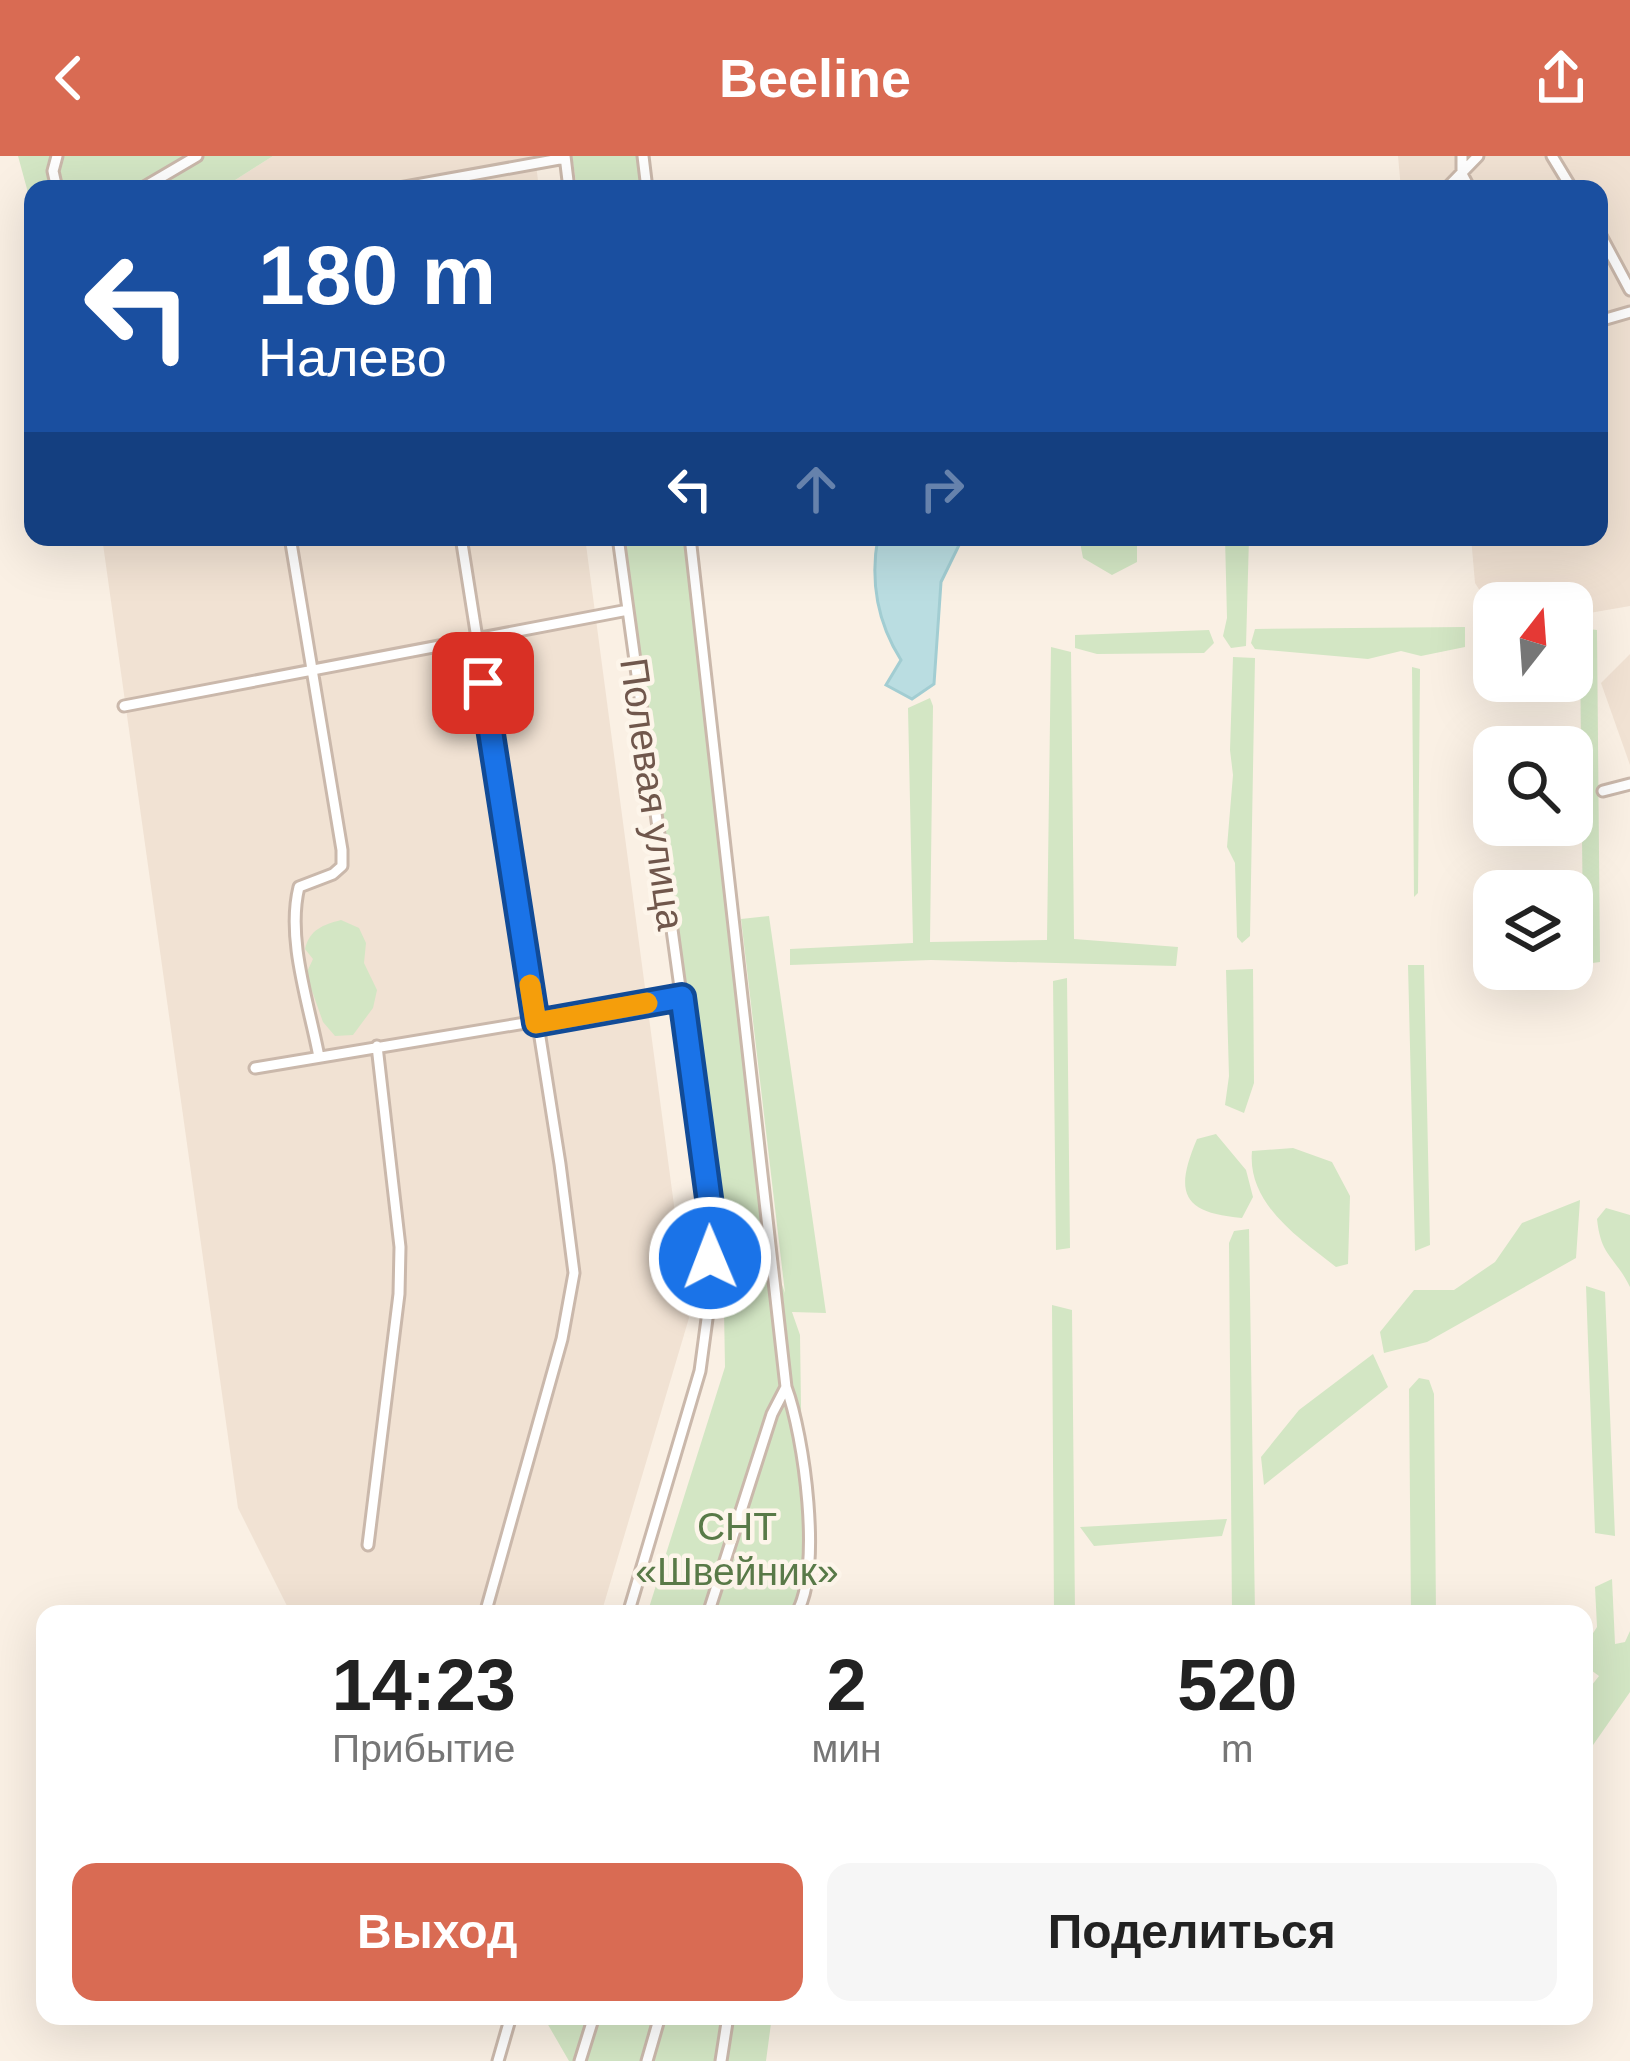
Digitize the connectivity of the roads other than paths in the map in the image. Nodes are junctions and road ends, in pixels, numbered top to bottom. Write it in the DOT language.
graph roads {
  1 [pos="197,156"];
  2 [pos="1462,156"];
  3 [pos="1478,156"];
  4 [pos="565,157"];
  5 [pos="1462,174"];
  6 [pos="156,180"];
  7 [pos="443,180"];
  8 [pos="1456,180"];
  9 [pos="1465,180"];
  10 [pos="1608,249"];
  11 [pos="1630,290"];
  12 [pos="292,546"];
  13 [pos="461,546"];
  14 [pos="619,546"];
  15 [pos="691,546"];
  16 [pos="628,610"];
  17 [pos="476,640"];
  18 [pos="314,670"];
  19 [pos="124,706"];
  20 [pos="1630,784"];
  21 [pos="1603,791"];
  22 [pos="682,997"];
  23 [pos="536,1023"];
  24 [pos="377,1046"];
  25 [pos="319,1057"];
  26 [pos="255,1068"];
  27 [pos="786,1387"];
  28 [pos="368,1545"];
  29 [pos="488,1605"];
  30 [pos="631,1605"];
  31 [pos="711,1605"];
  32 [pos="800,1605"];
  33 [pos="509,2025"];
  34 [pos="592,2025"];
  35 [pos="657,2025"];
  36 [pos="727,2025"];
  37 [pos="498,2061"];
  38 [pos="580,2061"];
  39 [pos="646,2061"];
  40 [pos="721,2061"];
  1 -- 6 [label="street"];
  2 -- 5 [label="street"];
  3 -- 5 [label="street"];
  4 -- 7 [label="street"];
  5 -- 8 [label="street"];
  5 -- 9 [label="street"];
  10 -- 11 [label="street"];
  12 -- 18 [label="street"];
  13 -- 17 [label="street"];
  14 -- 16 [label="street, Полевая улица"];
  15 -- 27 [label="street"];
  16 -- 17 [label="street"];
  16 -- 22 [label="street, Полевая улица"];
  17 -- 18 [label="street"];
  17 -- 23 [label="street"];
  18 -- 19 [label="street"];
  18 -- 25 [label="street"];
  20 -- 21 [label="street"];
  22 -- 23 [label="street"];
  22 -- 30 [label="street, Полевая улица"];
  23 -- 24 [label="street"];
  23 -- 29 [label="street"];
  24 -- 25 [label="street"];
  24 -- 28 [label="street"];
  25 -- 26 [label="street"];
  27 -- 31 [label="street"];
  27 -- 32 [label="street"];
  33 -- 37 [label="street"];
  34 -- 38 [label="street"];
  35 -- 39 [label="street"];
  36 -- 40 [label="street"];
}
